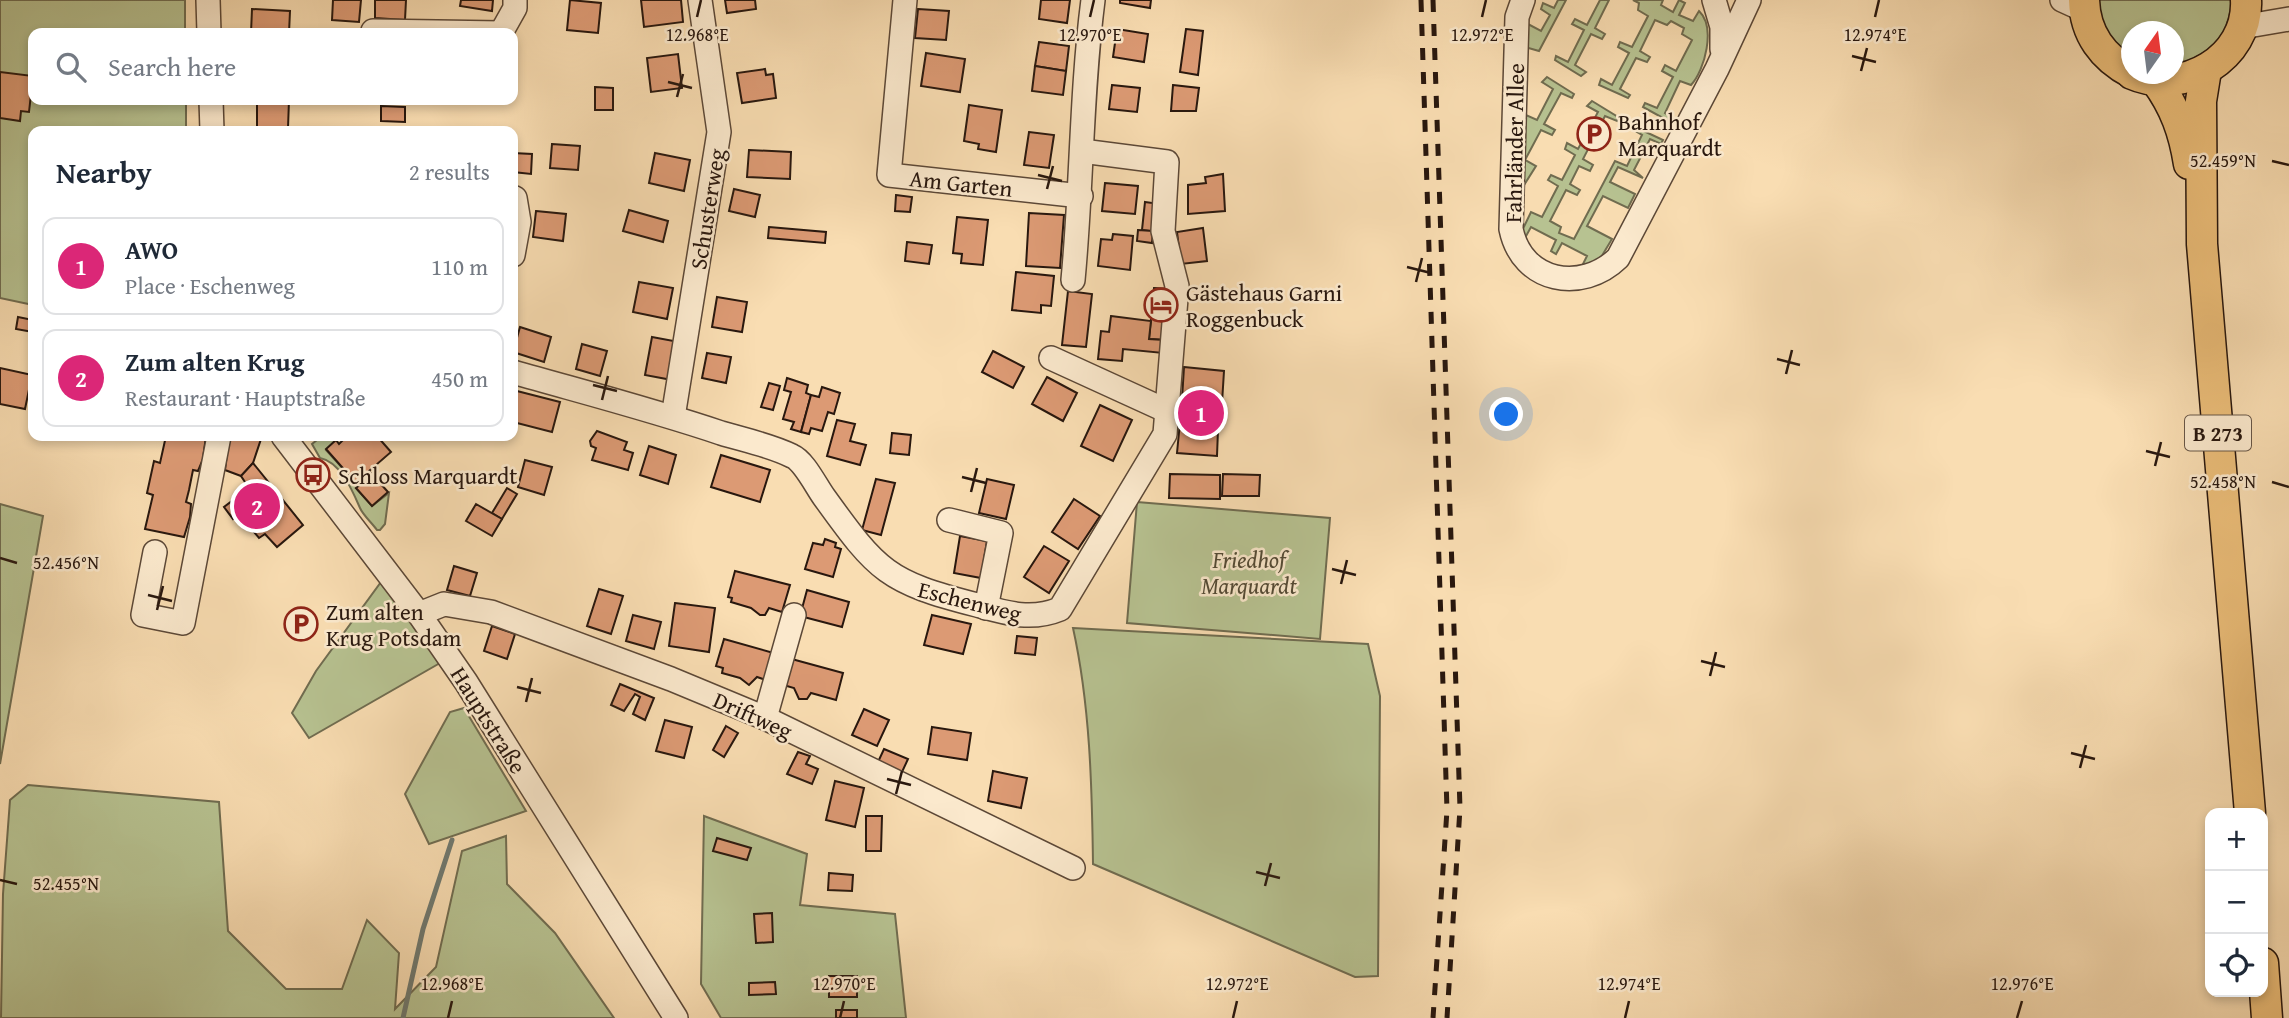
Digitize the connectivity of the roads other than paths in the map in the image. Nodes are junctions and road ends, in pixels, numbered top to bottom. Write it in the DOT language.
graph roads {
  1 [pos="208,0"];
  2 [pos="515,0"];
  3 [pos="700,0"];
  4 [pos="905,0"];
  5 [pos="1093,0"];
  6 [pos="1523,0"];
  7 [pos="1714,0"];
  8 [pos="1749,0"];
  9 [pos="2076,3"];
  10 [pos="2244,14"];
  11 [pos="2289,19"];
  12 [pos="209,28"];
  13 [pos="504,28"];
  14 [pos="2121,67"];
  15 [pos="1717,69"];
  16 [pos="2206,70"];
  17 [pos="2184,78"];
  18 [pos="2149,84"];
  19 [pos="211,105"];
  20 [pos="212,126"];
  21 [pos="1082,150"];
  22 [pos="1081,196"];
  23 [pos="2202,244"];
  24 [pos="1073,279"];
  25 [pos="1051,358"];
  26 [pos="518,373"];
  27 [pos="1167,411"];
  28 [pos="673,417"];
  29 [pos="218,441"];
  30 [pos="296,441"];
  31 [pos="949,520"];
  32 [pos="155,552"];
  33 [pos="986,608"];
  34 [pos="419,614"];
  35 [pos="794,615"];
  36 [pos="765,718"];
  37 [pos="2250,808"];
  38 [pos="1073,868"];
  39 [pos="2265,997"];
  40 [pos="676,1018"];
  41 [pos="2267,1018"];
  1 -- 12 [label="street"];
  2 -- 13 [label="street"];
  3 -- 28 [label="street, Schusterweg"];
  4 -- 22 [label="street, Am Garten"];
  5 -- 21 [label="street"];
  6 -- 15 [label="street, Fahrländer Allee"];
  7 -- 15 [label="street, Fahrländer Allee"];
  8 -- 15 [label="street, Fahrländer Allee"];
  9 -- 14 [label="main road, B 273"];
  10 -- 11 [label="street"];
  10 -- 16 [label="main road"];
  16 -- 17 [label="main road"];
  16 -- 23 [label="main road, B 273"];
  18 -- 23 [label="main road, B 273"];
  19 -- 20 [label="street"];
  21 -- 22 [label="street"];
  21 -- 27 [label="street, Eschenweg"];
  22 -- 24 [label="street"];
  23 -- 37 [label="main road, B 273"];
  25 -- 27 [label="street"];
  26 -- 28 [label="street, Eschenweg"];
  27 -- 33 [label="street, Eschenweg"];
  28 -- 33 [label="street, Eschenweg"];
  29 -- 32 [label="street"];
  30 -- 34 [label="street, Hauptstraße"];
  31 -- 33 [label="street"];
  34 -- 36 [label="street, Driftweg"];
  34 -- 40 [label="street, Hauptstraße"];
  35 -- 36 [label="street"];
  36 -- 38 [label="street, Driftweg"];
  39 -- 41 [label="main road"];
}
